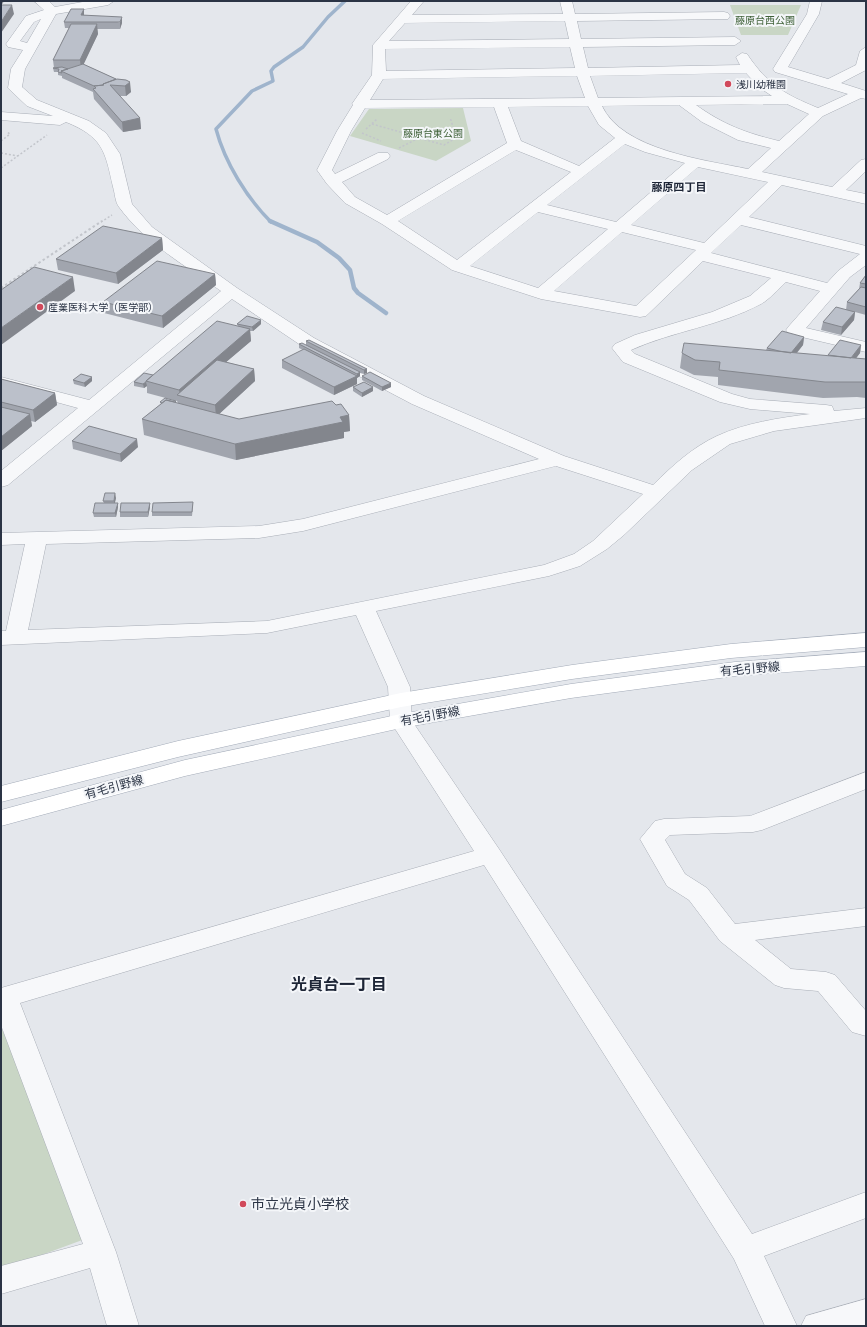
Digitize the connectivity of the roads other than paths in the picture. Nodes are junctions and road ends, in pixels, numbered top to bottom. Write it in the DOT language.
graph roads {
  1 [pos="40,1"];
  2 [pos="108,1"];
  3 [pos="418,1"];
  4 [pos="566,1"];
  5 [pos="718,1"];
  6 [pos="816,1"];
  7 [pos="84,5"];
  8 [pos="52,11"];
  9 [pos="93,14"];
  10 [pos="724,16"];
  11 [pos="570,17"];
  12 [pos="402,19"];
  13 [pos="735,41"];
  14 [pos="577,44"];
  15 [pos="378,45"];
  16 [pos="31,47"];
  17 [pos="866,51"];
  18 [pos="748,69"];
  19 [pos="583,71"];
  20 [pos="379,75"];
  21 [pos="829,84"];
  22 [pos="863,94"];
  23 [pos="786,100"];
  24 [pos="682,101"];
  25 [pos="593,102"];
  26 [pos="360,104"];
  27 [pos="500,104"];
  28 [pos="818,113"];
  29 [pos="1,116"];
  30 [pos="82,124"];
  31 [pos="624,138"];
  32 [pos="515,144"];
  33 [pos="781,146"];
  34 [pos="383,156"];
  35 [pos="695,162"];
  36 [pos="866,163"];
  37 [pos="580,171"];
  38 [pos="750,174"];
  39 [pos="779,180"];
  40 [pos="332,181"];
  41 [pos="835,192"];
  42 [pos="866,199"];
  43 [pos="537,207"];
  44 [pos="737,219"];
  45 [pos="387,220"];
  46 [pos="619,227"];
  47 [pos="866,251"];
  48 [pos="703,252"];
  49 [pos="866,258"];
  50 [pos="458,267"];
  51 [pos="784,276"];
  52 [pos="832,288"];
  53 [pos="231,291"];
  54 [pos="541,294"];
  55 [pos="866,347"];
  56 [pos="1,382"];
  57 [pos="92,406"];
  58 [pos="866,412"];
  59 [pos="845,416"];
  60 [pos="557,460"];
  61 [pos="1,481"];
  62 [pos="656,492"];
  63 [pos="37,537"];
  64 [pos="1,539"];
  65 [pos="364,607"];
  66 [pos="9,638"];
  67 [pos="866,640"];
  68 [pos="866,659"];
  69 [pos="401,710"];
  70 [pos="866,780"];
  71 [pos="1,794"];
  72 [pos="1,818"];
  73 [pos="490,855"];
  74 [pos="866,916"];
  75 [pos="729,934"];
  76 [pos="3,998"];
  77 [pos="865,1027"];
  78 [pos="866,1205"];
  79 [pos="745,1250"];
  80 [pos="101,1252"];
  81 [pos="1,1280"];
  82 [pos="866,1313"];
  83 [pos="123,1326"];
  84 [pos="781,1326"];
  85 [pos="816,1326"];
  1 -- 8 [label="street"];
  2 -- 7 [label="street"];
  3 -- 12 [label="street"];
  4 -- 11 [label="street"];
  5 -- 10 [label="street"];
  6 -- 21 [label="street"];
  7 -- 8 [label="street"];
  7 -- 9 [label="street"];
  8 -- 16 [label="street"];
  8 -- 16 [label="street"];
  10 -- 11 [label="street"];
  10 -- 13 [label="street"];
  11 -- 12 [label="street"];
  11 -- 14 [label="street"];
  12 -- 15 [label="street"];
  13 -- 14 [label="street"];
  13 -- 18 [label="street"];
  14 -- 15 [label="street"];
  14 -- 19 [label="street"];
  15 -- 20 [label="street"];
  16 -- 30 [label="street"];
  17 -- 21 [label="street"];
  18 -- 19 [label="street"];
  18 -- 23 [label="street"];
  19 -- 20 [label="street"];
  19 -- 25 [label="street"];
  20 -- 26 [label="street"];
  21 -- 22 [label="street"];
  22 -- 28 [label="street"];
  23 -- 24 [label="street"];
  23 -- 28 [label="street"];
  24 -- 25 [label="street"];
  24 -- 33 [label="street"];
  25 -- 27 [label="street"];
  25 -- 31 [label="street"];
  26 -- 27 [label="street"];
  26 -- 40 [label="street"];
  27 -- 32 [label="street"];
  28 -- 33 [label="street"];
  29 -- 30 [label="street"];
  30 -- 53 [label="street"];
  31 -- 35 [label="street"];
  31 -- 37 [label="street"];
  32 -- 37 [label="street"];
  32 -- 45 [label="street"];
  33 -- 38 [label="street"];
  34 -- 40 [label="street"];
  35 -- 38 [label="street"];
  35 -- 46 [label="street"];
  36 -- 41 [label="street"];
  37 -- 43 [label="street"];
  38 -- 39 [label="street"];
  39 -- 41 [label="street"];
  39 -- 44 [label="street"];
  40 -- 45 [label="street"];
  41 -- 42 [label="street"];
  43 -- 46 [label="street"];
  43 -- 50 [label="street"];
  44 -- 47 [label="street"];
  44 -- 48 [label="street"];
  45 -- 50 [label="street"];
  46 -- 48 [label="street"];
  46 -- 54 [label="street"];
  48 -- 51 [label="street"];
  48 -- 54 [label="street"];
  49 -- 52 [label="street"];
  50 -- 54 [label="street"];
  51 -- 52 [label="street"];
  51 -- 59 [label="street"];
  52 -- 55 [label="street"];
  53 -- 57 [label="street"];
  53 -- 60 [label="street"];
  56 -- 57 [label="street"];
  57 -- 61 [label="street"];
  58 -- 59 [label="street"];
  59 -- 62 [label="street"];
  60 -- 62 [label="street"];
  60 -- 63 [label="street"];
  62 -- 65 [label="street"];
  63 -- 64 [label="street"];
  63 -- 66 [label="street"];
  65 -- 66 [label="street"];
  65 -- 69 [label="street"];
  67 -- 69 [label="main road, 有毛引野線"];
  68 -- 69 [label="main road, 有毛引野線"];
  69 -- 71 [label="main road, 有毛引野線"];
  69 -- 72 [label="main road, 有毛引野線"];
  69 -- 73 [label="street"];
  70 -- 75 [label="street"];
  73 -- 76 [label="street"];
  73 -- 79 [label="street"];
  74 -- 75 [label="street"];
  75 -- 77 [label="street"];
  76 -- 80 [label="street"];
  78 -- 79 [label="street"];
  79 -- 84 [label="street"];
  80 -- 81 [label="street"];
  80 -- 83 [label="street"];
  82 -- 85 [label="street"];
}
